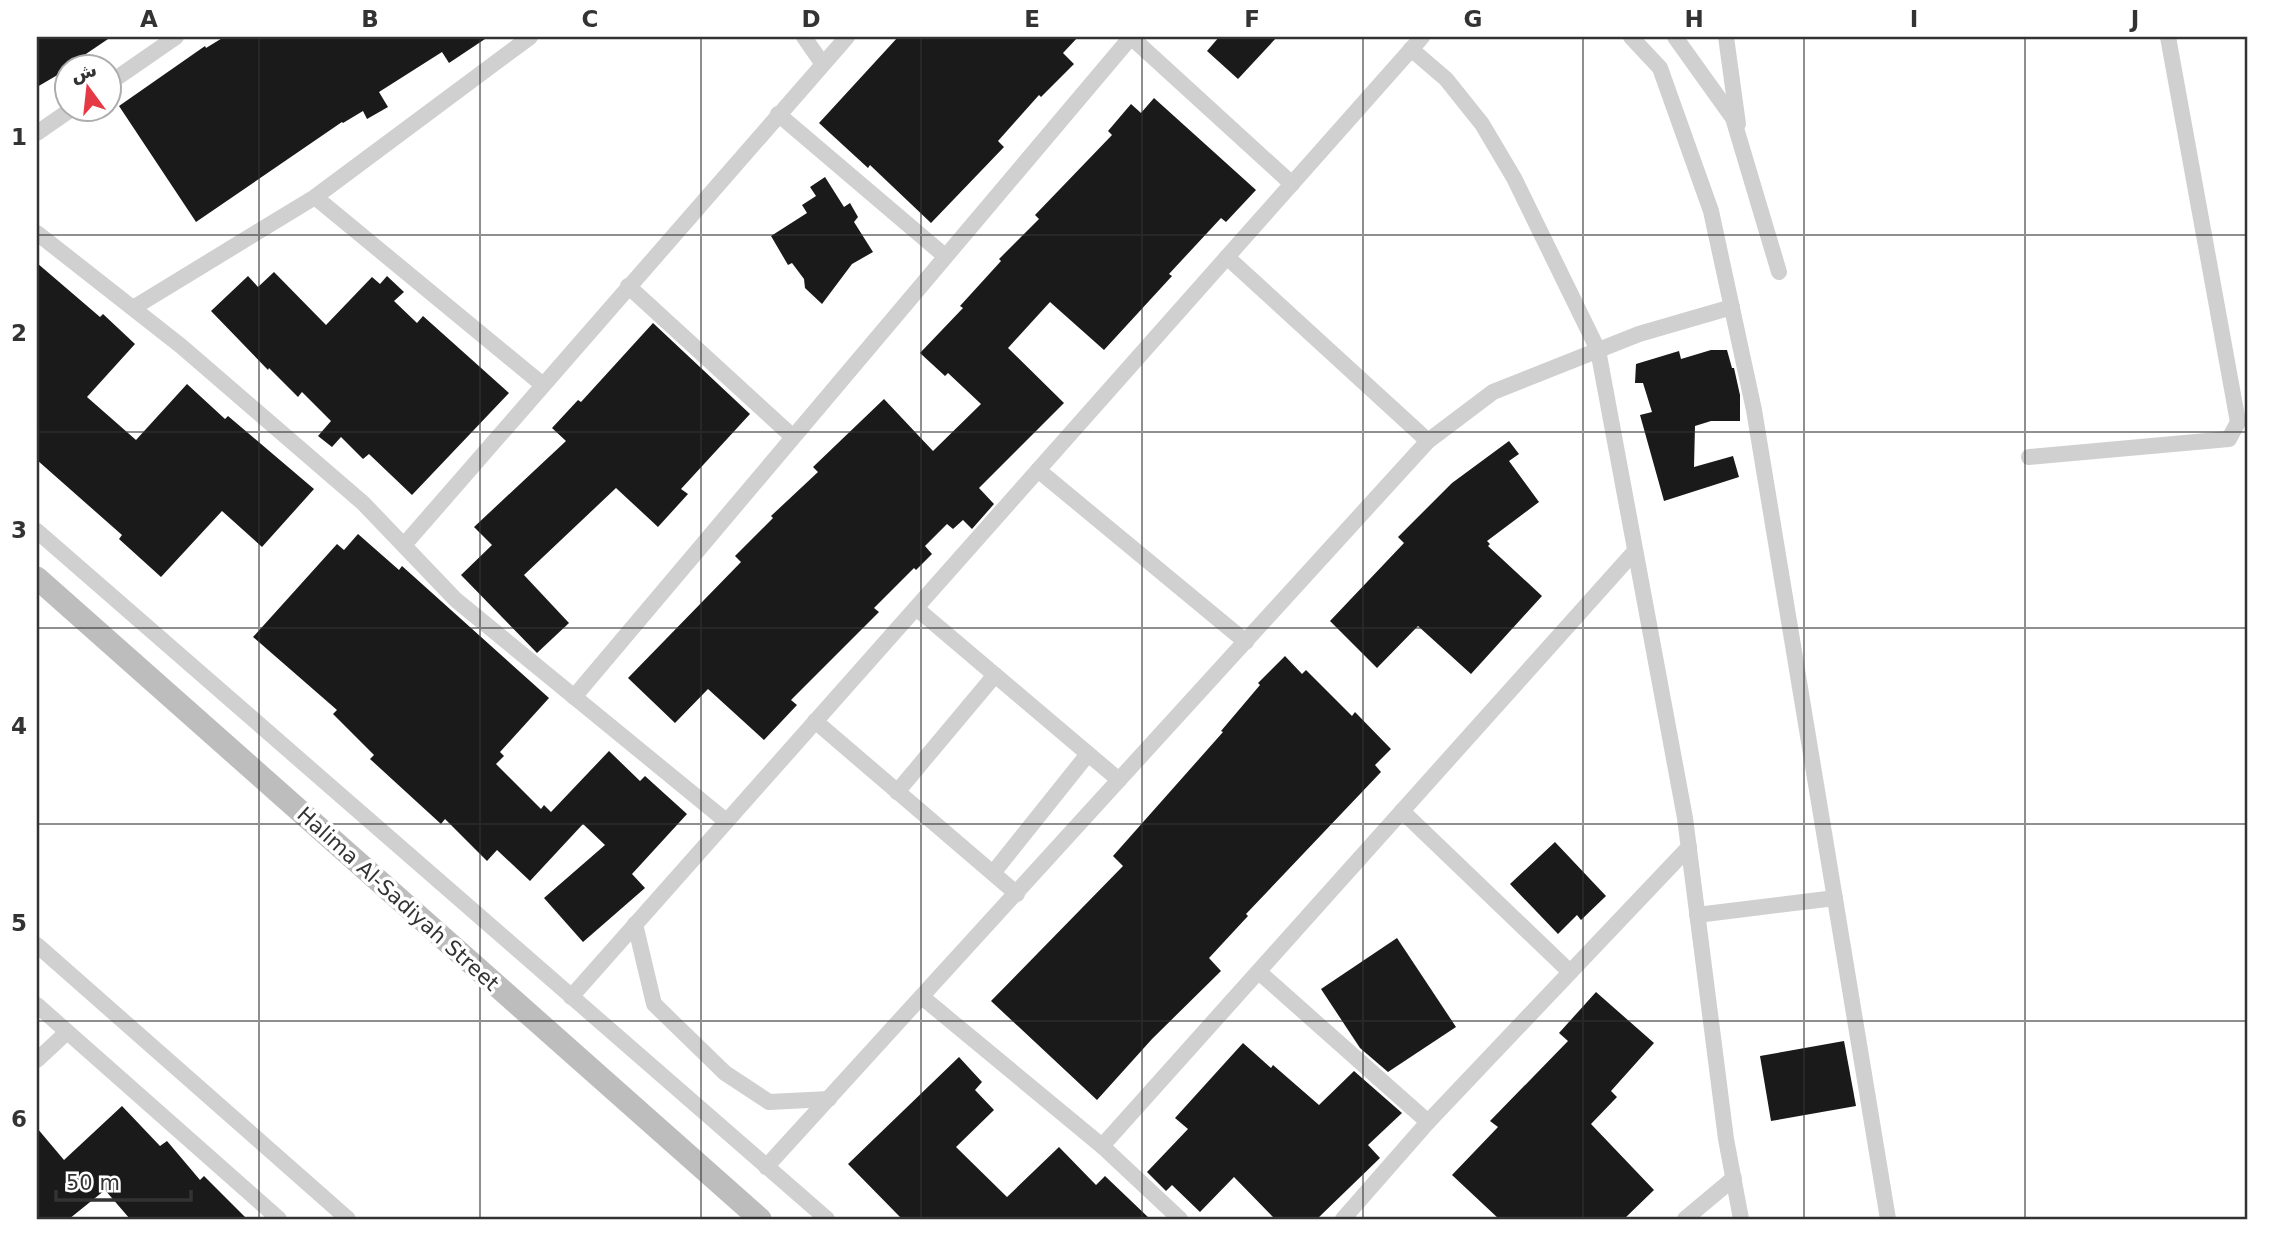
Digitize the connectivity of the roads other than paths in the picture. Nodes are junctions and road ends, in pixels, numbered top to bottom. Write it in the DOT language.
graph roads {
  1 [pos="176,37"];
  2 [pos="530,37"];
  3 [pos="804,37"];
  4 [pos="847,37"];
  5 [pos="1131,37"];
  6 [pos="1631,37"];
  7 [pos="1675,37"];
  8 [pos="1726,37"];
  9 [pos="2168,37"];
  10 [pos="1417,43"];
  11 [pos="822,63"];
  12 [pos="122,74"];
  13 [pos="778,114"];
  14 [pos="53,122"];
  15 [pos="37,133"];
  16 [pos="1742,147"];
  17 [pos="1292,184"];
  18 [pos="316,197"];
  19 [pos="37,233"];
  20 [pos="945,256"];
  21 [pos="1227,257"];
  22 [pos="1779,272"];
  23 [pos="628,286"];
  24 [pos="1732,307"];
  25 [pos="133,309"];
  26 [pos="1598,350"];
  27 [pos="543,385"];
  28 [pos="793,437"];
  29 [pos="1428,441"];
  30 [pos="2029,457"];
  31 [pos="1038,470"];
  32 [pos="37,531"];
  33 [pos="404,545"];
  34 [pos="1635,551"];
  35 [pos="37,578"];
  36 [pos="916,608"];
  37 [pos="1246,642"];
  38 [pos="995,675"];
  39 [pos="574,697"];
  40 [pos="815,721"];
  41 [pos="1088,754"];
  42 [pos="1119,780"];
  43 [pos="897,792"];
  44 [pos="1402,811"];
  45 [pos="726,821"];
  46 [pos="1689,847"];
  47 [pos="993,873"];
  48 [pos="1017,894"];
  49 [pos="1835,898"];
  50 [pos="1698,915"];
  51 [pos="635,924"];
  52 [pos="37,945"];
  53 [pos="1259,972"];
  54 [pos="1570,972"];
  55 [pos="571,996"];
  56 [pos="922,997"];
  57 [pos="37,1005"];
  58 [pos="66,1032"];
  59 [pos="37,1060"];
  60 [pos="829,1098"];
  61 [pos="1428,1122"];
  62 [pos="1102,1146"];
  63 [pos="766,1167"];
  64 [pos="1734,1178"];
  65 [pos="279,1219"];
  66 [pos="348,1219"];
  67 [pos="760,1219"];
  68 [pos="827,1219"];
  69 [pos="1180,1219"];
  70 [pos="1342,1219"];
  71 [pos="1685,1219"];
  72 [pos="1741,1219"];
  73 [pos="1888,1219"];
  1 -- 12 [label="street"];
  2 -- 18 [label="street"];
  3 -- 11 [label="street"];
  4 -- 11 [label="street"];
  5 -- 17 [label="street"];
  5 -- 20 [label="street"];
  6 -- 24 [label="street"];
  7 -- 16 [label="street"];
  8 -- 16 [label="street"];
  9 -- 30 [label="street"];
  10 -- 17 [label="street"];
  10 -- 26 [label="street"];
  11 -- 13 [label="street"];
  13 -- 20 [label="street"];
  13 -- 23 [label="street"];
  14 -- 15 [label="street"];
  16 -- 22 [label="street"];
  17 -- 21 [label="street"];
  18 -- 25 [label="street"];
  18 -- 27 [label="street"];
  19 -- 25 [label="street"];
  20 -- 28 [label="street"];
  21 -- 29 [label="street"];
  21 -- 31 [label="street"];
  23 -- 27 [label="street"];
  23 -- 28 [label="street"];
  24 -- 26 [label="street"];
  24 -- 49 [label="street"];
  25 -- 33 [label="street"];
  26 -- 29 [label="street"];
  26 -- 34 [label="street"];
  27 -- 33 [label="street"];
  28 -- 39 [label="street"];
  29 -- 37 [label="street"];
  31 -- 36 [label="street"];
  31 -- 37 [label="street"];
  32 -- 55 [label="street"];
  33 -- 39 [label="street"];
  34 -- 44 [label="street"];
  34 -- 46 [label="street"];
  35 -- 67 [label="street, Halima Al-Sadiyah Street"];
  36 -- 38 [label="street"];
  36 -- 40 [label="street"];
  37 -- 42 [label="street"];
  38 -- 41 [label="street"];
  38 -- 43 [label="street"];
  39 -- 45 [label="street"];
  40 -- 43 [label="street"];
  40 -- 45 [label="street"];
  41 -- 42 [label="street"];
  41 -- 47 [label="street"];
  42 -- 48 [label="street"];
  43 -- 47 [label="street"];
  44 -- 53 [label="street"];
  44 -- 54 [label="street"];
  45 -- 51 [label="street"];
  46 -- 50 [label="street"];
  46 -- 54 [label="street"];
  47 -- 48 [label="street"];
  48 -- 56 [label="street"];
  49 -- 50 [label="street"];
  49 -- 73 [label="street"];
  50 -- 64 [label="street"];
  51 -- 55 [label="street"];
  51 -- 60 [label="street"];
  52 -- 66 [label="street"];
  53 -- 61 [label="street"];
  53 -- 62 [label="street"];
  54 -- 61 [label="street"];
  55 -- 63 [label="street"];
  56 -- 60 [label="street"];
  56 -- 62 [label="street"];
  57 -- 58 [label="street"];
  58 -- 59 [label="street"];
  58 -- 65 [label="street"];
  60 -- 63 [label="street"];
  61 -- 70 [label="street"];
  62 -- 69 [label="street"];
  63 -- 68 [label="street"];
  64 -- 71 [label="street"];
  64 -- 72 [label="street"];
}
